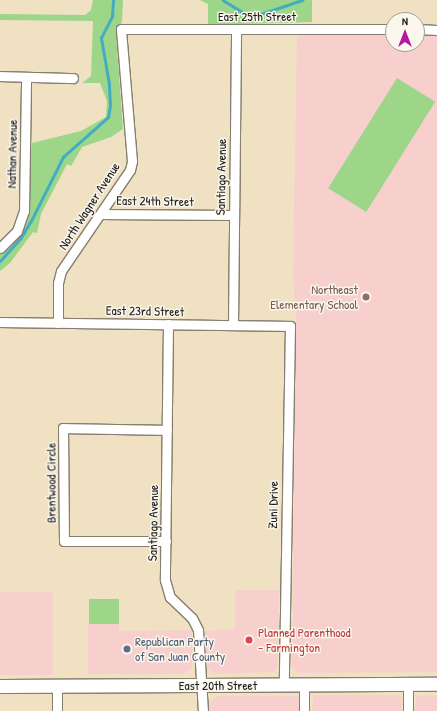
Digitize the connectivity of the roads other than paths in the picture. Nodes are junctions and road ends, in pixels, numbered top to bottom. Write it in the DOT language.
graph roads {
  1 [pos="121,28"];
  2 [pos="236,29"];
  3 [pos="385,29"];
  4 [pos="425,30"];
  5 [pos="437,30"];
  6 [pos="0,76"];
  7 [pos="26,77"];
  8 [pos="74,78"];
  9 [pos="101,214"];
  10 [pos="233,215"];
  11 [pos="0,248"];
  12 [pos="0,322"];
  13 [pos="58,323"];
  14 [pos="168,324"];
  15 [pos="233,324"];
  16 [pos="290,326"];
  17 [pos="167,430"];
  18 [pos="166,541"];
  19 [pos="57,684"];
  20 [pos="408,684"];
  21 [pos="437,684"];
  22 [pos="201,685"];
  23 [pos="284,685"];
  24 [pos="304,685"];
  25 [pos="0,686"];
  26 [pos="57,711"];
  27 [pos="204,711"];
  28 [pos="304,711"];
  29 [pos="408,711"];
  1 -- 2 [label="street, East 25th Street"];
  1 -- 9 [label="street, North Wagner Avenue"];
  2 -- 3 [label="street, East 25th Street"];
  2 -- 10 [label="street, Santiago Avenue"];
  4 -- 5 [label="street"];
  6 -- 7 [label="street"];
  7 -- 8 [label="street"];
  7 -- 11 [label="street, Nathan Avenue"];
  9 -- 10 [label="street, East 24th Street"];
  9 -- 13 [label="street, North Wagner Avenue"];
  10 -- 15 [label="street, Santiago Avenue"];
  12 -- 13 [label="street, East 23rd Street"];
  13 -- 14 [label="street, East 23rd Street"];
  14 -- 15 [label="street, East 23rd Street"];
  14 -- 17 [label="street, Santiago Avenue"];
  15 -- 16 [label="street, East 23rd Street"];
  16 -- 23 [label="street, Zuni Drive"];
  17 -- 18 [label="street, Santiago Avenue"];
  17 -- 18 [label="street, Brentwood Circle"];
  18 -- 22 [label="street, Santiago Avenue"];
  19 -- 22 [label="main road, East 20th Street"];
  19 -- 25 [label="main road, East 20th Street"];
  19 -- 26 [label="street"];
  20 -- 21 [label="main road, East 20th Street"];
  20 -- 24 [label="main road, East 20th Street"];
  20 -- 29 [label="street"];
  22 -- 23 [label="main road, East 20th Street"];
  22 -- 27 [label="street, Santiago Avenue"];
  23 -- 24 [label="main road, East 20th Street"];
  24 -- 28 [label="street"];
}
